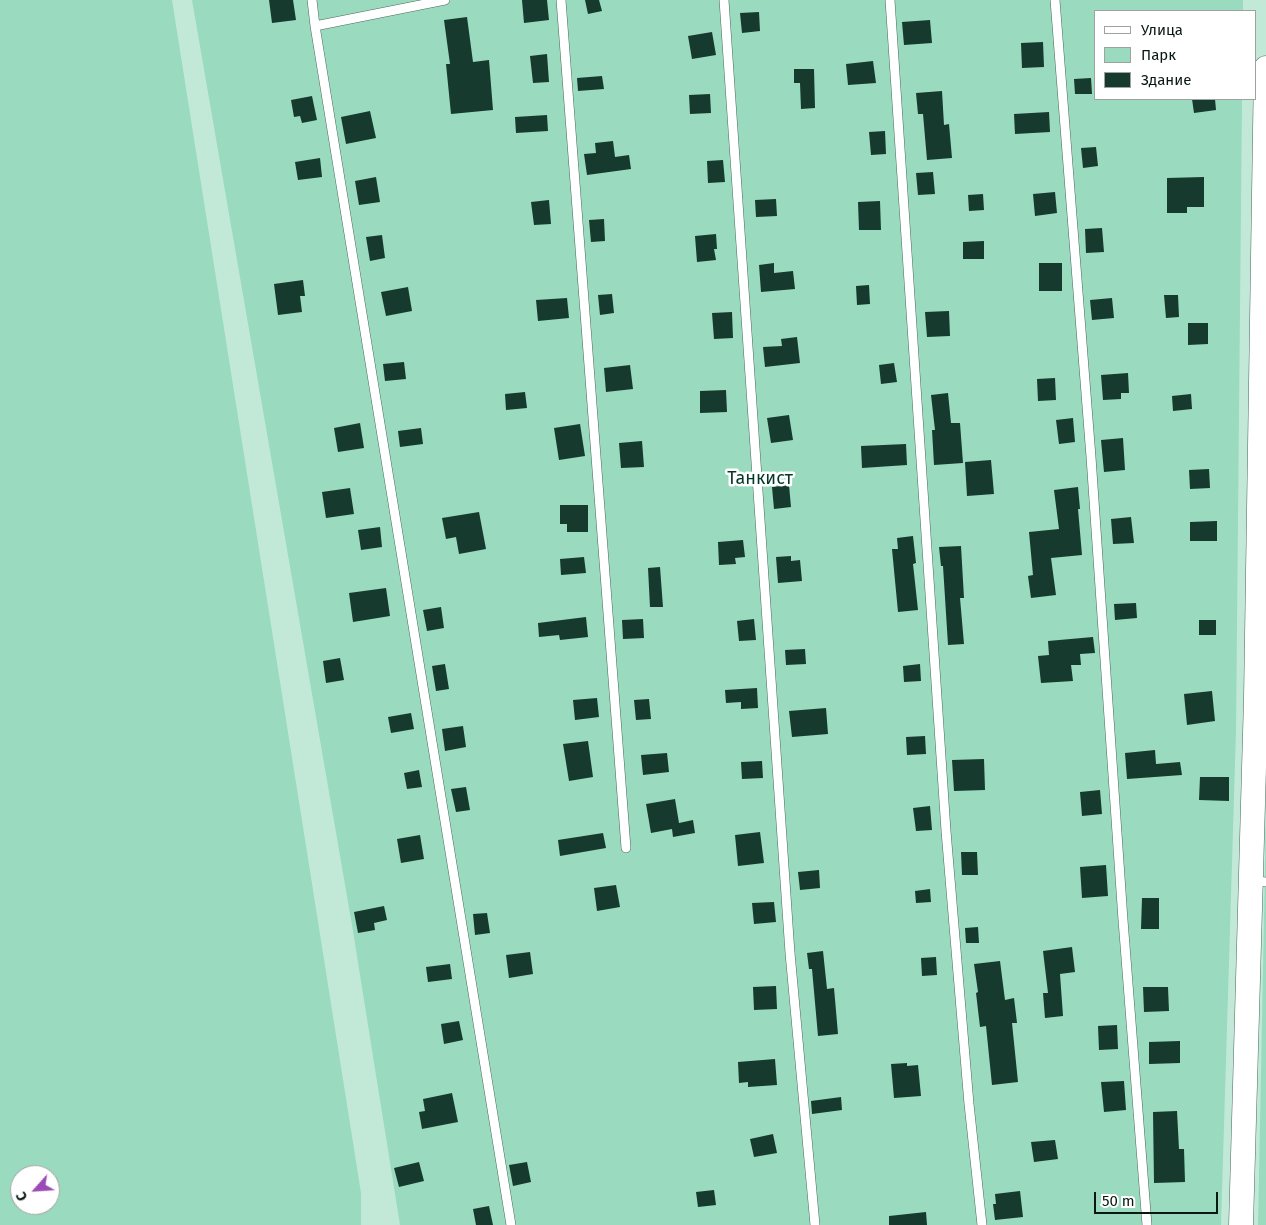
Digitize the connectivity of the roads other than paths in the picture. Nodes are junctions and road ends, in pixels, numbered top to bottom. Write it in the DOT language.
graph roads {
  1 [pos="312,0"];
  2 [pos="446,0"];
  3 [pos="561,0"];
  4 [pos="724,0"];
  5 [pos="890,0"];
  6 [pos="1055,0"];
  7 [pos="315,26"];
  8 [pos="1266,68"];
  9 [pos="1265,187"];
  10 [pos="1262,518"];
  11 [pos="1261,698"];
  12 [pos="626,848"];
  13 [pos="1258,881"];
  14 [pos="511,1225"];
  15 [pos="815,1225"];
  16 [pos="982,1225"];
  17 [pos="1147,1225"];
  18 [pos="1241,1225"];
  1 -- 7 [label="lane"];
  2 -- 7 [label="lane"];
  3 -- 12 [label="lane"];
  4 -- 15 [label="lane"];
  5 -- 16 [label="lane"];
  6 -- 17 [label="lane"];
  7 -- 14 [label="lane"];
  8 -- 9 [label="street"];
  9 -- 10 [label="street"];
  10 -- 11 [label="street"];
  11 -- 13 [label="street"];
  13 -- 18 [label="street"];
}
